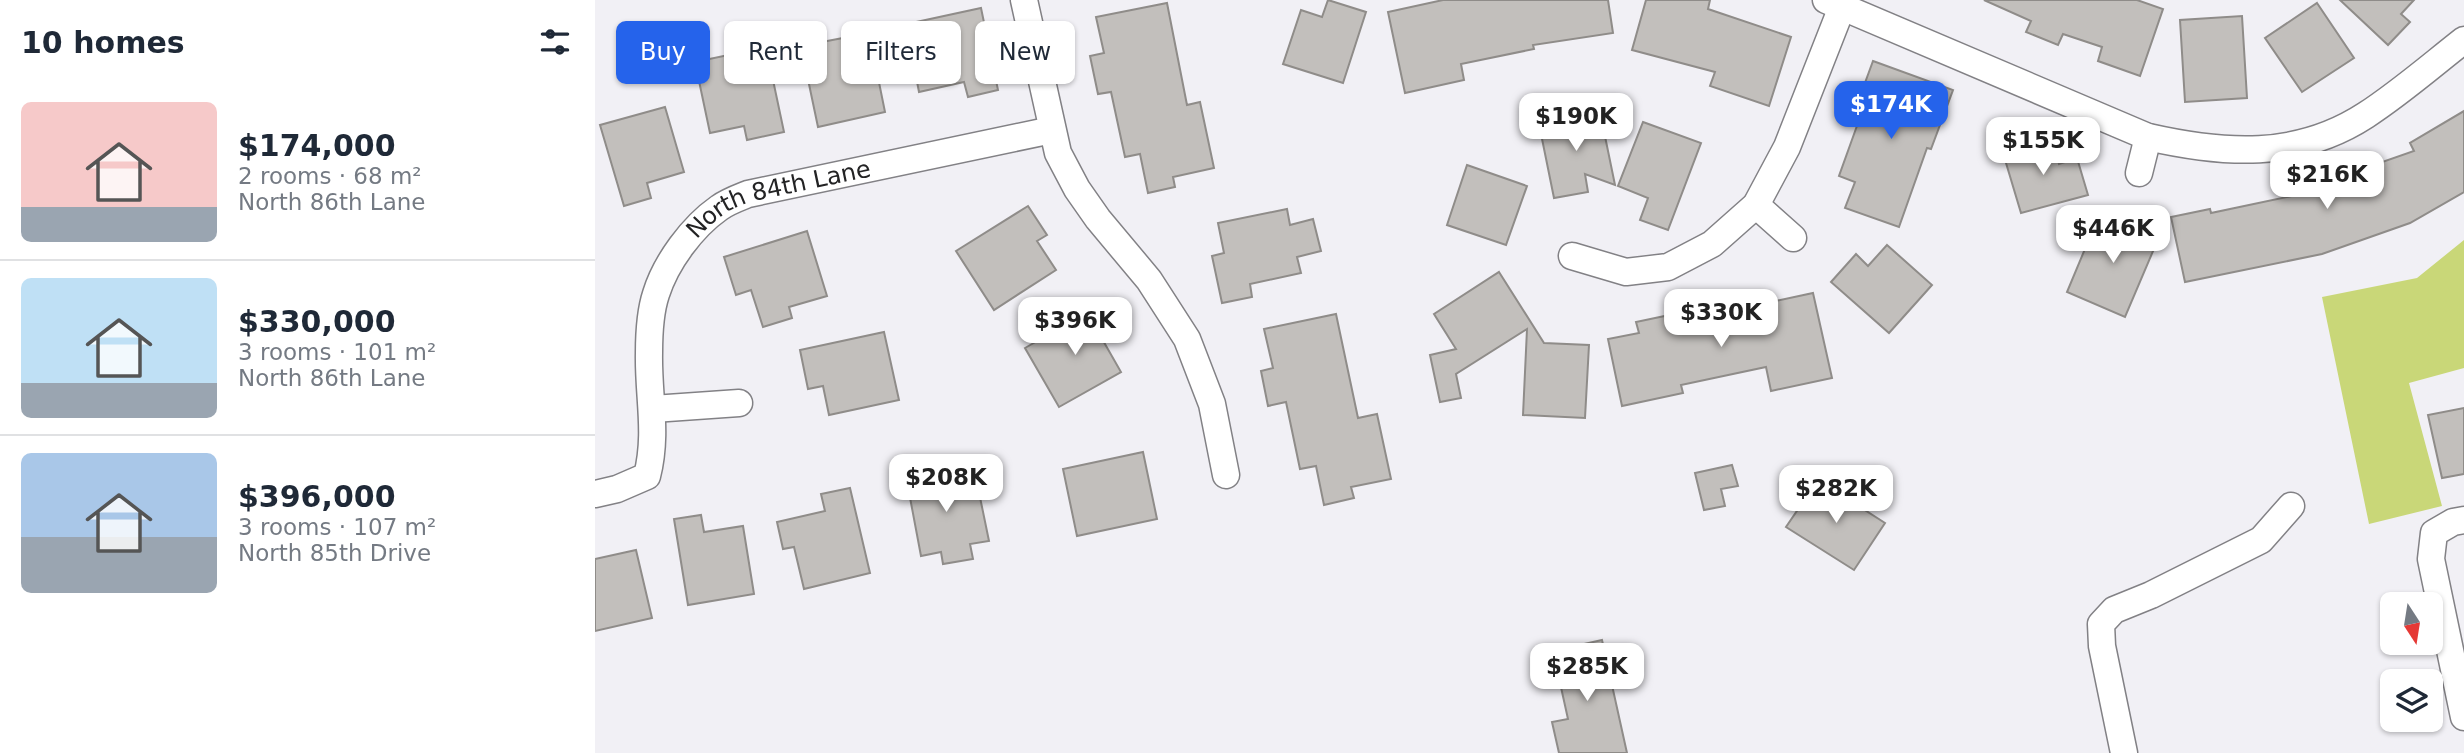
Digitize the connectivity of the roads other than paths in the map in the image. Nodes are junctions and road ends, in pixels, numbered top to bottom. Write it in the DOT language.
graph roads {
  1 [pos="1024,0"];
  2 [pos="1835,3"];
  3 [pos="2464,40"];
  4 [pos="1052,130"];
  5 [pos="2148,137"];
  6 [pos="2139,173"];
  7 [pos="1756,205"];
  8 [pos="1793,238"];
  9 [pos="1572,256"];
  10 [pos="739,403"];
  11 [pos="653,409"];
  12 [pos="1226,475"];
  13 [pos="595,494"];
  14 [pos="2291,506"];
  15 [pos="2464,520"];
  16 [pos="2464,717"];
  17 [pos="2124,753"];
  1 -- 4 [label="street"];
  2 -- 5 [label="street"];
  2 -- 7 [label="street"];
  3 -- 5 [label="street"];
  4 -- 11 [label="street, North 84th Lane"];
  4 -- 12 [label="street"];
  5 -- 6 [label="street"];
  7 -- 8 [label="street"];
  7 -- 9 [label="street"];
  10 -- 11 [label="street"];
  11 -- 13 [label="street, North 84th Lane"];
  14 -- 17 [label="street"];
  15 -- 16 [label="street"];
}
